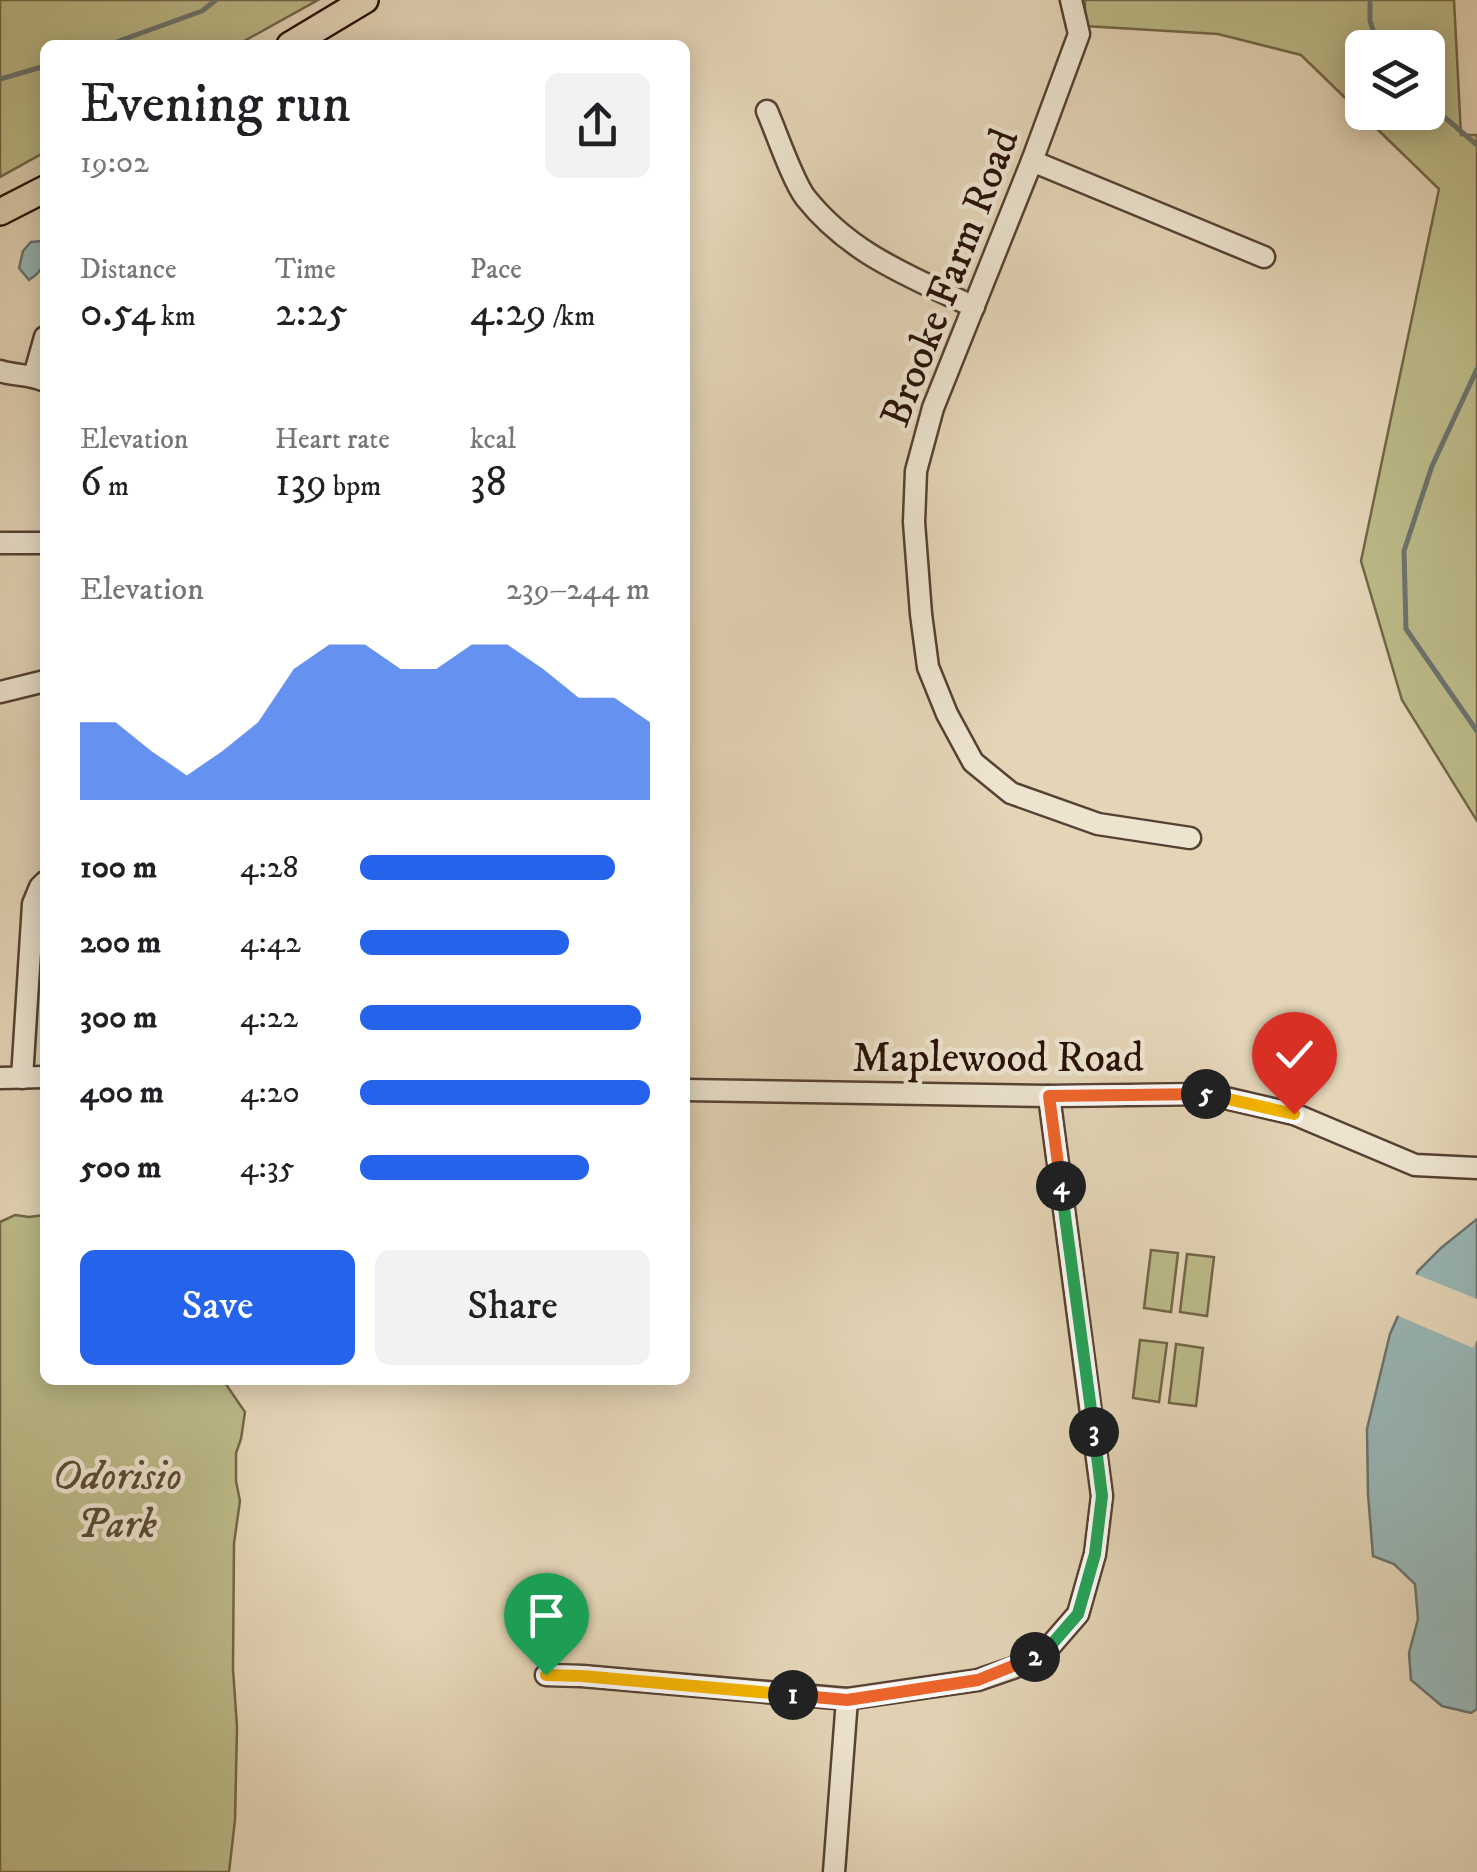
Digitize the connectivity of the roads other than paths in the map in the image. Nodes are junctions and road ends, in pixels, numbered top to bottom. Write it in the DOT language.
graph roads {
  1 [pos="365,0"];
  2 [pos="1072,0"];
  3 [pos="298,40"];
  4 [pos="766,111"];
  5 [pos="1032,160"];
  6 [pos="40,192"];
  7 [pos="0,212"];
  8 [pos="1264,257"];
  9 [pos="974,307"];
  10 [pos="0,371"];
  11 [pos="40,379"];
  12 [pos="0,543"];
  13 [pos="40,543"];
  14 [pos="40,682"];
  15 [pos="0,692"];
  16 [pos="1190,838"];
  17 [pos="40,887"];
  18 [pos="11,1078"];
  19 [pos="40,1078"];
  20 [pos="690,1090"];
  21 [pos="1049,1096"];
  22 [pos="1477,1168"];
  23 [pos="546,1675"];
  24 [pos="847,1700"];
  25 [pos="834,1872"];
  1 -- 3 [label="main road"];
  2 -- 5 [label="street, Brooke Farm Road"];
  4 -- 9 [label="street"];
  5 -- 8 [label="street"];
  5 -- 9 [label="street, Brooke Farm Road"];
  6 -- 7 [label="main road"];
  9 -- 16 [label="street, Brooke Farm Road"];
  10 -- 11 [label="street"];
  12 -- 13 [label="street"];
  14 -- 15 [label="street"];
  17 -- 18 [label="street"];
  18 -- 19 [label="street"];
  20 -- 21 [label="street, Maplewood Road"];
  21 -- 22 [label="street, Maplewood Road"];
  21 -- 24 [label="street"];
  23 -- 24 [label="street"];
  24 -- 25 [label="street"];
}
